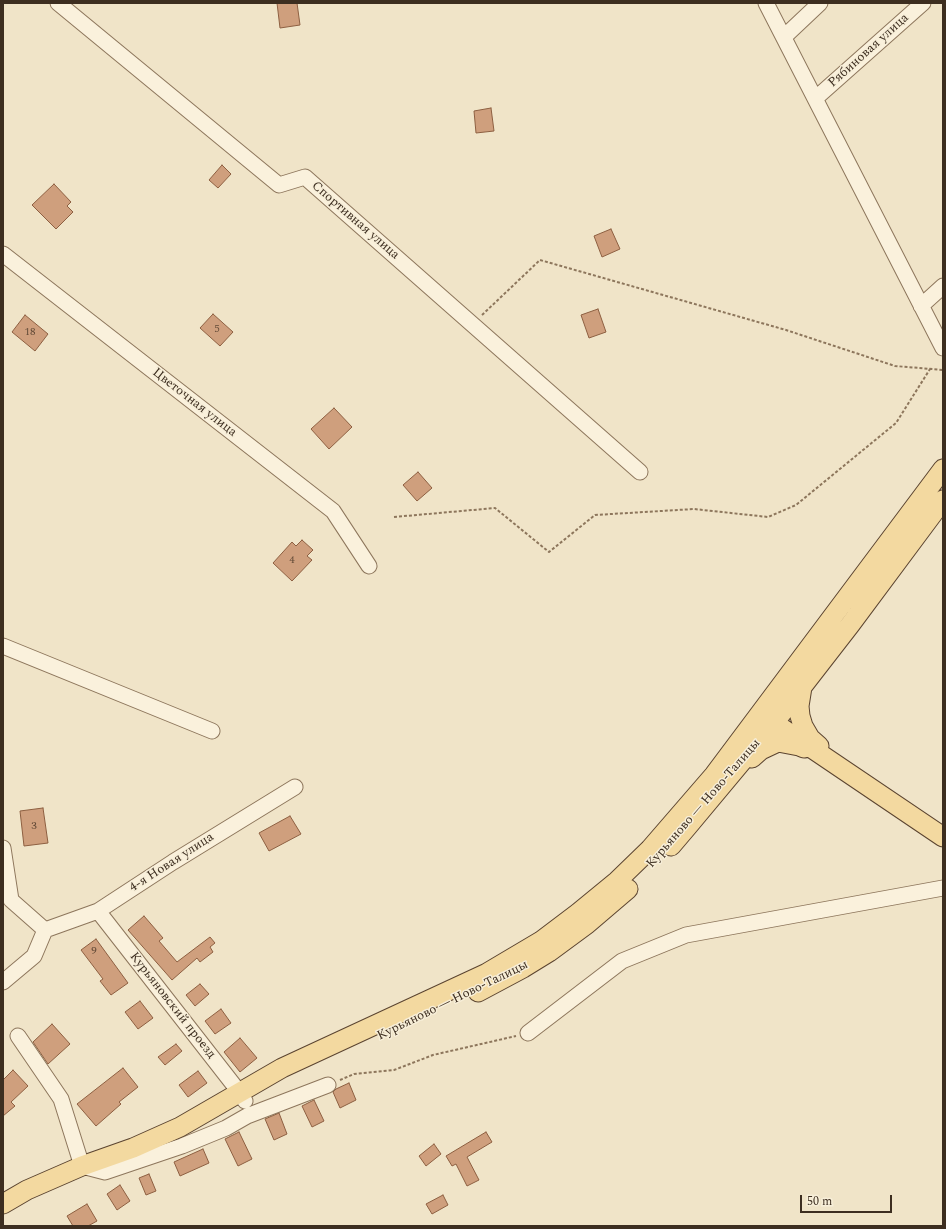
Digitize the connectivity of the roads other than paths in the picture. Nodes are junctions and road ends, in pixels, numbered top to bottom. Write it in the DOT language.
graph roads {
  1 [pos="58,3"];
  2 [pos="766,3"];
  3 [pos="820,3"];
  4 [pos="923,3"];
  5 [pos="784,37"];
  6 [pos="816,98"];
  7 [pos="3,254"];
  8 [pos="943,286"];
  9 [pos="921,306"];
  10 [pos="943,348"];
  11 [pos="943,469"];
  12 [pos="640,472"];
  13 [pos="943,500"];
  14 [pos="369,566"];
  15 [pos="3,646"];
  16 [pos="802,686"];
  17 [pos="767,718"];
  18 [pos="212,731"];
  19 [pos="841,768"];
  20 [pos="725,783"];
  21 [pos="295,787"];
  22 [pos="943,837"];
  23 [pos="3,848"];
  24 [pos="943,888"];
  25 [pos="98,911"];
  26 [pos="45,930"];
  27 [pos="3,982"];
  28 [pos="528,1033"];
  29 [pos="18,1036"];
  30 [pos="328,1085"];
  31 [pos="243,1097"];
  32 [pos="82,1166"];
  33 [pos="3,1204"];
  1 -- 12 [label="street, Спортивная улица"];
  2 -- 5 [label="street"];
  3 -- 5 [label="street"];
  4 -- 6 [label="street, Рябиновая улица"];
  5 -- 6 [label="street"];
  6 -- 9 [label="street"];
  7 -- 14 [label="street, Цветочная улица"];
  8 -- 9 [label="street"];
  9 -- 10 [label="street"];
  11 -- 17 [label="main road, Курьяново — Ново-Талицы"];
  13 -- 16 [label="main road, Курьяново — Ново-Талицы"];
  15 -- 18 [label="street"];
  16 -- 17 [label="main road, Курьяново — Ново-Талицы"];
  16 -- 19 [label="main road"];
  17 -- 19 [label="main road"];
  17 -- 20 [label="main road, Курьяново — Ново-Талицы"];
  17 -- 31 [label="main road, Курьяново — Ново-Талицы"];
  19 -- 20 [label="main road"];
  19 -- 22 [label="main road"];
  20 -- 31 [label="main road, Курьяново — Ново-Талицы"];
  21 -- 25 [label="street, 4-я Новая улица"];
  23 -- 26 [label="street"];
  24 -- 28 [label="street"];
  25 -- 26 [label="street, 4-я Новая улица"];
  25 -- 31 [label="street, Курьяновский проезд"];
  26 -- 27 [label="street"];
  29 -- 32 [label="street"];
  30 -- 32 [label="street"];
  31 -- 32 [label="main road"];
  32 -- 33 [label="main road"];
}
